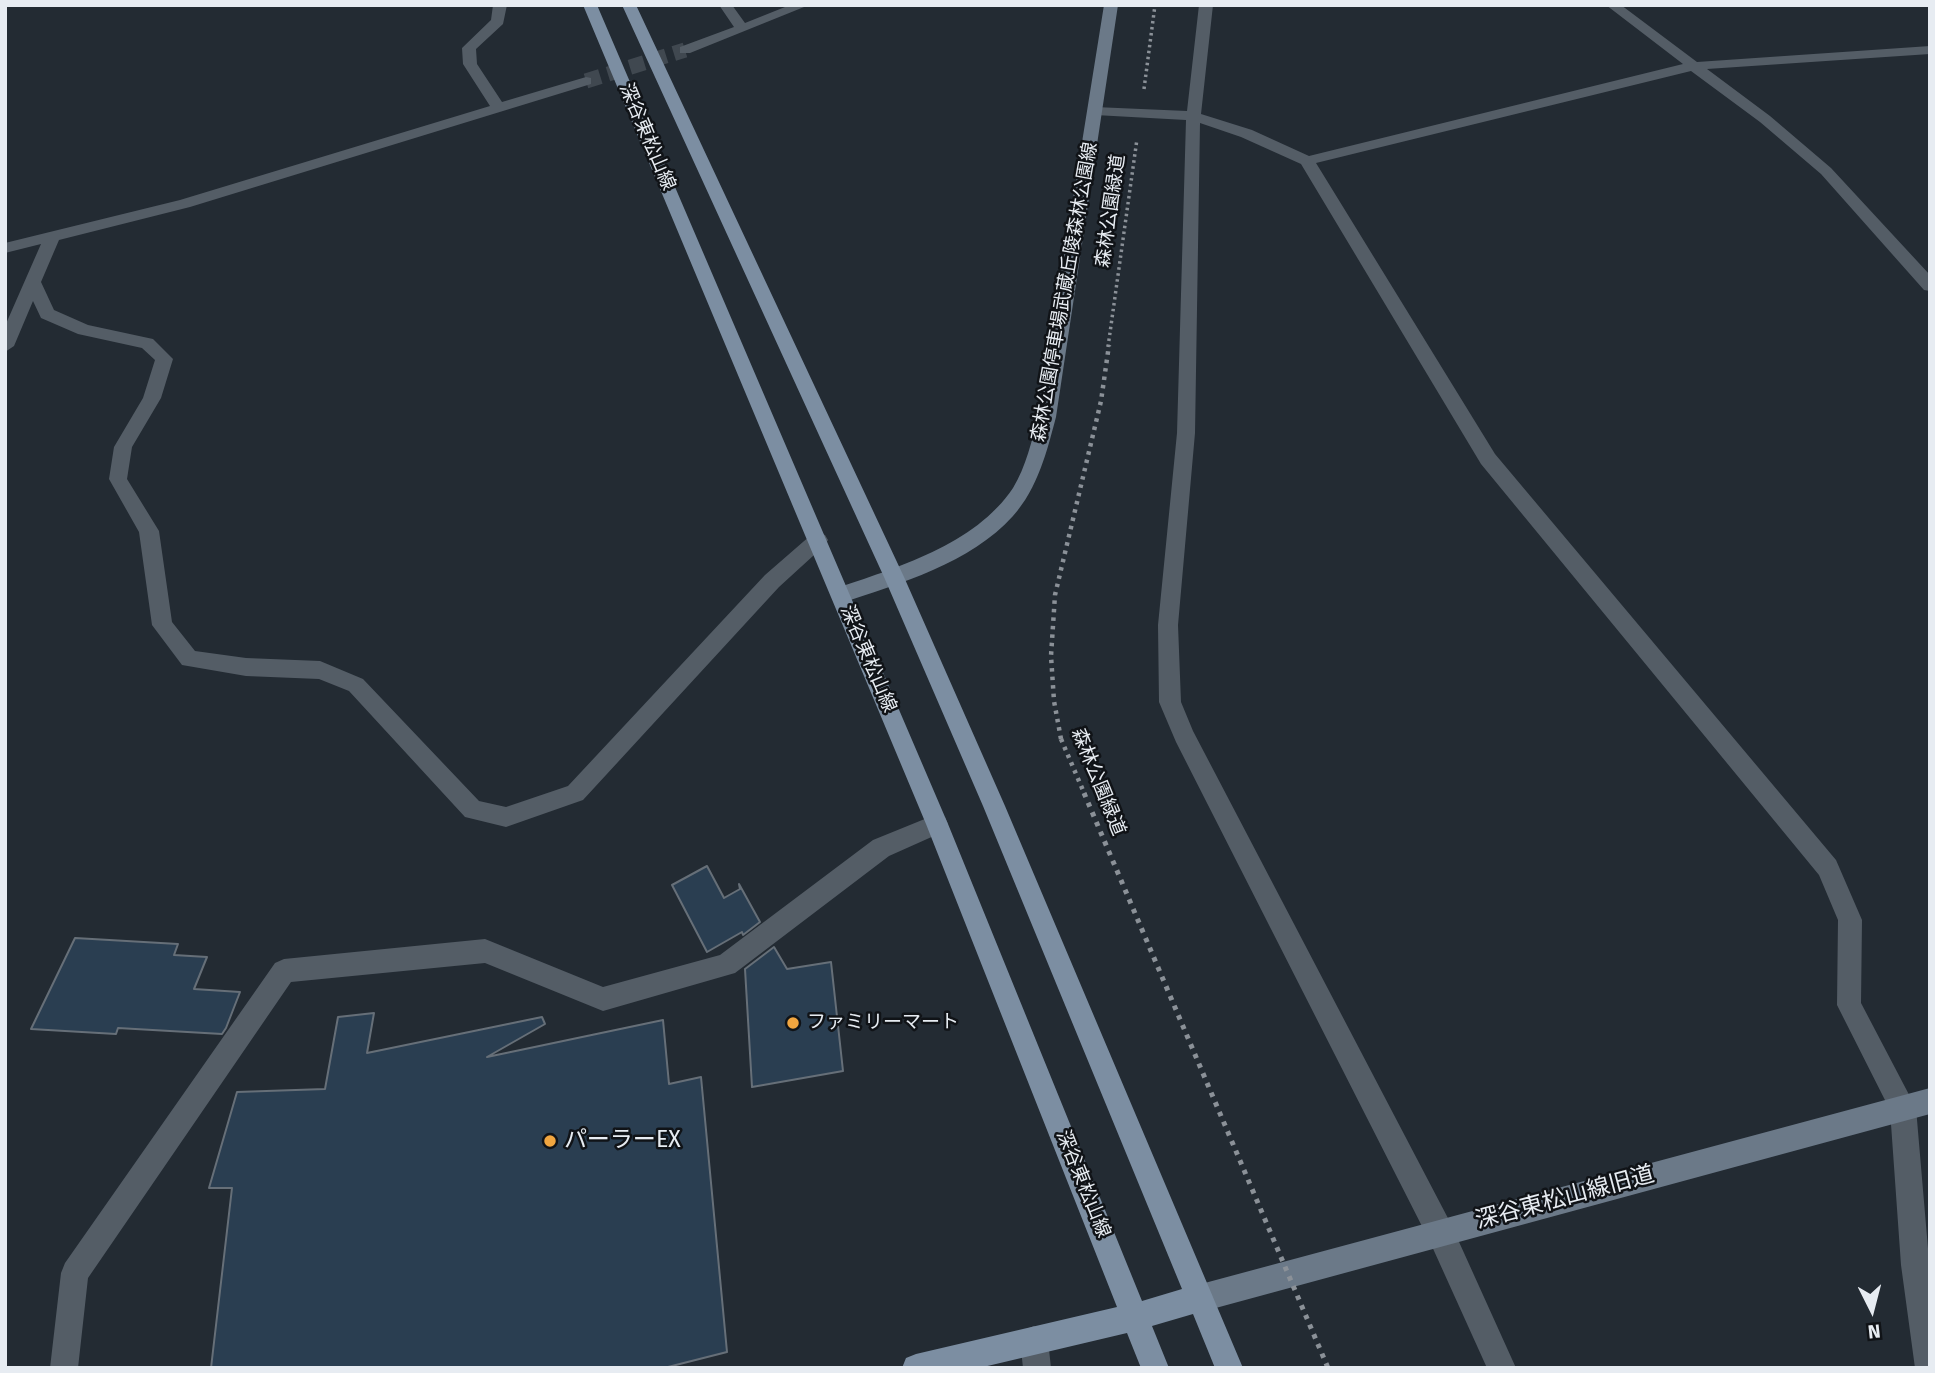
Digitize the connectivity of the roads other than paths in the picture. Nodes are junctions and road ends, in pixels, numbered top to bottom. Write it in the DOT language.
graph roads {
  1 [pos="500,5"];
  2 [pos="590,5"];
  3 [pos="629,5"];
  4 [pos="725,5"];
  5 [pos="803,5"];
  6 [pos="1111,5"];
  7 [pos="1206,5"];
  8 [pos="1612,5"];
  9 [pos="741,27"];
  10 [pos="685,50"];
  11 [pos="1930,50"];
  12 [pos="1694,66"];
  13 [pos="586,81"];
  14 [pos="499,109"];
  15 [pos="1095,111"];
  16 [pos="1193,118"];
  17 [pos="1307,161"];
  18 [pos="52,237"];
  19 [pos="5,248"];
  20 [pos="33,282"];
  21 [pos="1930,286"];
  22 [pos="5,346"];
  23 [pos="818,540"];
  24 [pos="894,577"];
  25 [pos="841,595"];
  26 [pos="937,824"];
  27 [pos="1930,1101"];
  28 [pos="1903,1108"];
  29 [pos="1440,1231"];
  30 [pos="1201,1298"];
  31 [pos="1136,1317"];
  32 [pos="1036,1354"];
  33 [pos="64,1368"];
  34 [pos="916,1368"];
  35 [pos="1155,1368"];
  36 [pos="1229,1368"];
  37 [pos="1502,1368"];
  38 [pos="1929,1368"];
  1 -- 14 [label="street"];
  2 -- 23 [label="main road, 深谷東松山線"];
  3 -- 24 [label="main road, 深谷東松山線"];
  4 -- 9 [label="street"];
  5 -- 9 [label="street"];
  6 -- 15 [label="main road, 森林公園停車場武蔵丘陵森林公園線"];
  7 -- 16 [label="street"];
  8 -- 12 [label="street"];
  9 -- 10 [label="street"];
  11 -- 12 [label="street"];
  12 -- 17 [label="street"];
  12 -- 21 [label="street"];
  13 -- 14 [label="street"];
  14 -- 18 [label="street"];
  15 -- 16 [label="street"];
  15 -- 24 [label="main road, 森林公園停車場武蔵丘陵森林公園線"];
  16 -- 17 [label="street"];
  16 -- 29 [label="street"];
  17 -- 28 [label="street"];
  18 -- 19 [label="street"];
  18 -- 20 [label="street"];
  20 -- 22 [label="street"];
  20 -- 23 [label="street"];
  23 -- 25 [label="main road, 深谷東松山線"];
  24 -- 25 [label="main road, 森林公園停車場武蔵丘陵森林公園線"];
  24 -- 30 [label="main road, 深谷東松山線"];
  25 -- 26 [label="main road, 深谷東松山線"];
  26 -- 31 [label="main road, 深谷東松山線"];
  26 -- 33 [label="street"];
  27 -- 28 [label="main road, 深谷東松山線旧道"];
  28 -- 29 [label="main road, 深谷東松山線旧道"];
  28 -- 38 [label="street"];
  29 -- 30 [label="main road, 深谷東松山線旧道"];
  29 -- 37 [label="street"];
  30 -- 31 [label="main road"];
  30 -- 36 [label="main road, 深谷東松山線"];
  31 -- 32 [label="main road"];
  31 -- 35 [label="main road, 深谷東松山線"];
  32 -- 34 [label="main road"];
}
